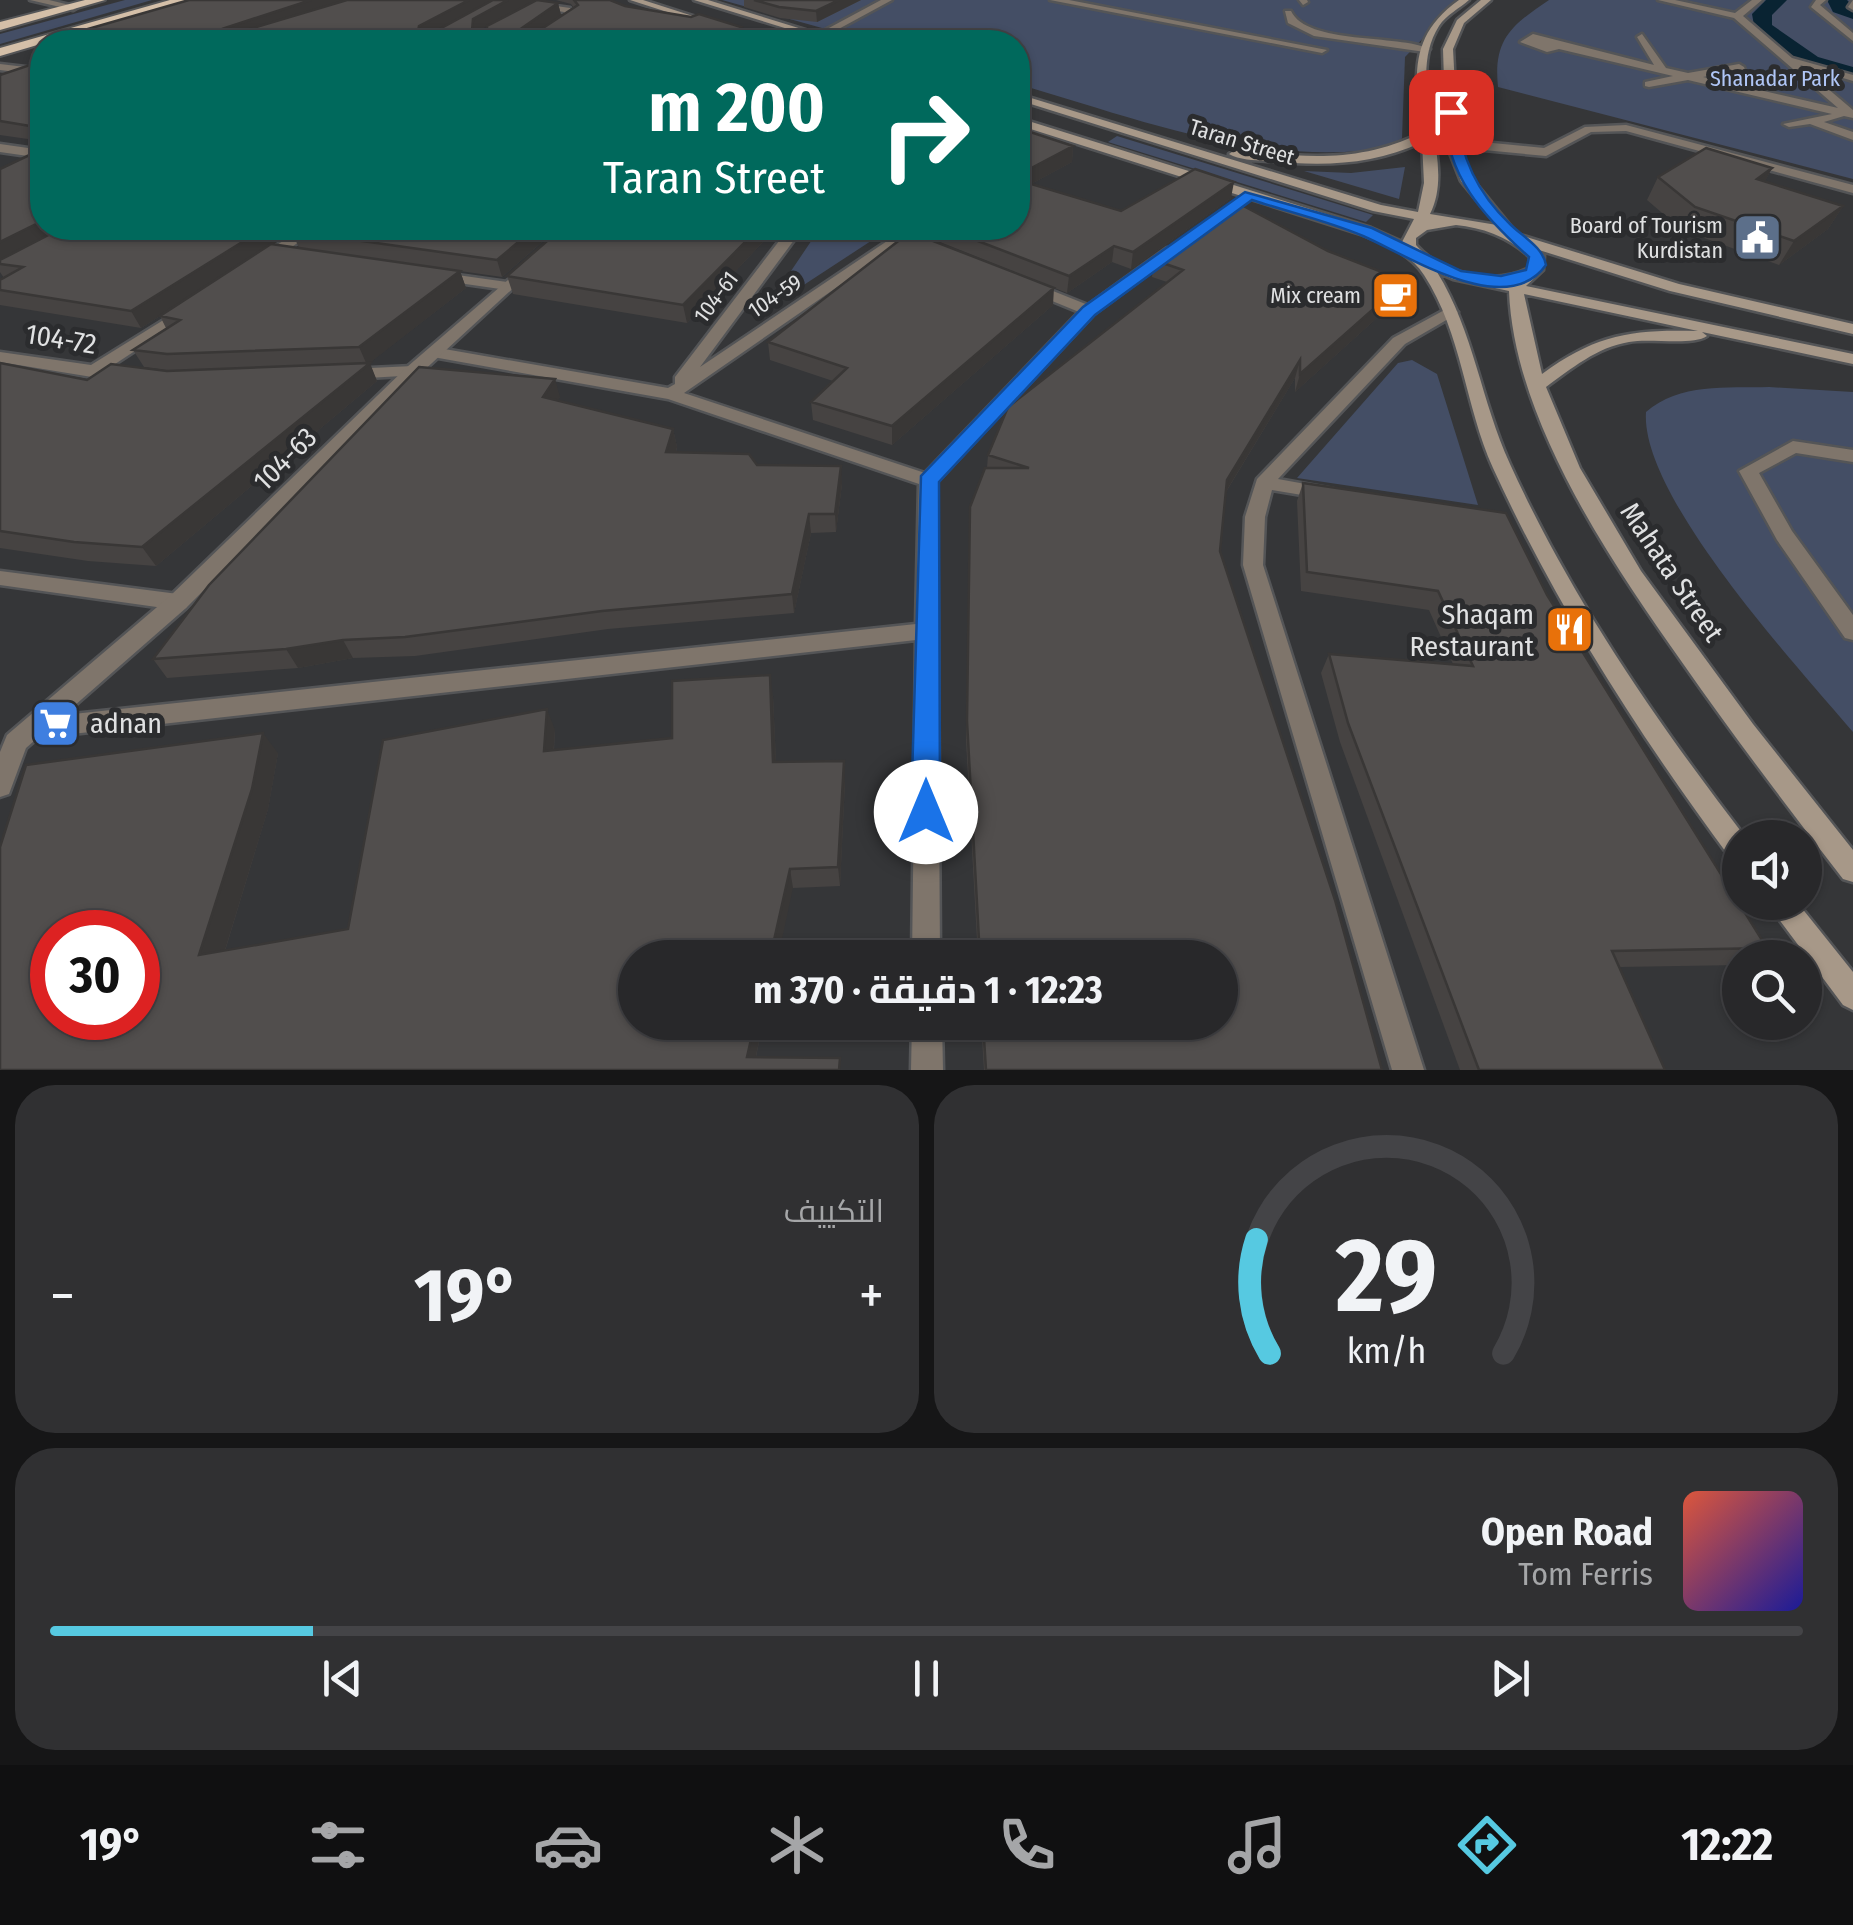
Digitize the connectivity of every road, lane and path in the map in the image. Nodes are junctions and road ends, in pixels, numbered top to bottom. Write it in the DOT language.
graph roads {
  1 [pos="34,0"];
  2 [pos="99,0"];
  3 [pos="184,0"];
  4 [pos="549,0"];
  5 [pos="634,0"];
  6 [pos="888,0"];
  7 [pos="1054,0"];
  8 [pos="1465,0"];
  9 [pos="1487,0"];
  10 [pos="1662,0"];
  11 [pos="1758,0"];
  12 [pos="1822,0"];
  13 [pos="700,1"];
  14 [pos="538,5"];
  15 [pos="72,7"];
  16 [pos="159,7"];
  17 [pos="670,12"];
  18 [pos="524,13"];
  19 [pos="1288,13"];
  20 [pos="1737,16"];
  21 [pos="0,26"];
  22 [pos="78,30"];
  23 [pos="95,30"];
  24 [pos="552,30"];
  25 [pos="729,30"];
  26 [pos="798,30"];
  27 [pos="830,30"];
  28 [pos="1642,36"];
  29 [pos="1853,38"];
  30 [pos="30,44"];
  31 [pos="1562,47"];
  32 [pos="1425,49"];
  33 [pos="1322,50"];
  34 [pos="0,52"];
  35 [pos="1781,53"];
  36 [pos="30,54"];
  37 [pos="0,65"];
  38 [pos="30,70"];
  39 [pos="1662,70"];
  40 [pos="1689,76"];
  41 [pos="1853,80"];
  42 [pos="1648,84"];
  43 [pos="1818,84"];
  44 [pos="1746,90"];
  45 [pos="1030,101"];
  46 [pos="1852,114"];
  47 [pos="1810,121"];
  48 [pos="1790,124"];
  49 [pos="1030,125"];
  50 [pos="1427,135"];
  51 [pos="1853,136"];
  52 [pos="1452,143"];
  53 [pos="0,148"];
  54 [pos="1188,149"];
  55 [pos="30,152"];
  56 [pos="1853,188"];
  57 [pos="1250,195"];
  58 [pos="1234,206"];
  59 [pos="1424,218"];
  60 [pos="1455,222"];
  61 [pos="1412,233"];
  62 [pos="1518,239"];
  63 [pos="294,240"];
  64 [pos="787,240"];
  65 [pos="898,240"];
  66 [pos="914,240"];
  67 [pos="1186,242"];
  68 [pos="923,244"];
  69 [pos="545,251"];
  70 [pos="275,252"];
  71 [pos="294,255"];
  72 [pos="1416,255"];
  73 [pos="410,272"];
  74 [pos="242,274"];
  75 [pos="1015,281"];
  76 [pos="1522,282"];
  77 [pos="506,286"];
  78 [pos="209,296"];
  79 [pos="1089,311"];
  80 [pos="1450,312"];
  81 [pos="1853,329"];
  82 [pos="1791,347"];
  83 [pos="433,352"];
  84 [pos="0,357"];
  85 [pos="1853,358"];
  86 [pos="413,371"];
  87 [pos="92,372"];
  88 [pos="334,374"];
  89 [pos="143,377"];
  90 [pos="1536,387"];
  91 [pos="671,394"];
  92 [pos="1853,456"];
  93 [pos="928,481"];
  94 [pos="1264,483"];
  95 [pos="1340,495"];
  96 [pos="0,578"];
  97 [pos="178,602"];
  98 [pos="925,631"];
  99 [pos="1853,632"];
  100 [pos="17,738"];
  101 [pos="0,786"];
  102 [pos="1722,827"];
  103 [pos="1853,870"];
  104 [pos="1794,920"];
  105 [pos="926,940"];
  106 [pos="1853,994"];
  107 [pos="927,1040"];
  108 [pos="927,1070"];
  109 [pos="1408,1070"];
  1 -- 15 [label="street"];
  2 -- 15 [label="highway"];
  3 -- 16 [label="highway"];
  4 -- 14 [label="street"];
  5 -- 17 [label="main road"];
  6 -- 27 [label="street"];
  7 -- 33 [label="street"];
  8 -- 32 [label="main road"];
  9 -- 52 [label="main road"];
  10 -- 20 [label="street"];
  11 -- 20 [label="street"];
  12 -- 29 [label="street"];
  13 -- 17 [label="main road"];
  13 -- 26 [label="main road"];
  14 -- 18 [label="street"];
  14 -- 24 [label="street"];
  15 -- 21 [label="highway"];
  16 -- 22 [label="highway"];
  16 -- 23 [label="highway"];
  17 -- 25 [label="main road"];
  19 -- 32 [label="street"];
  20 -- 35 [label="street"];
  28 -- 39 [label="street"];
  30 -- 34 [label="highway"];
  31 -- 39 [label="street"];
  32 -- 50 [label="main road"];
  35 -- 41 [label="street"];
  35 -- 43 [label="street"];
  36 -- 37 [label="highway"];
  37 -- 38 [label="street"];
  39 -- 40 [label="street"];
  40 -- 42 [label="street"];
  40 -- 44 [label="street"];
  40 -- 44 [label="street"];
  41 -- 43 [label="street"];
  43 -- 46 [label="street"];
  44 -- 46 [label="street"];
  45 -- 54 [label="main road, Taran Street"];
  46 -- 47 [label="street"];
  47 -- 48 [label="street"];
  47 -- 51 [label="street"];
  49 -- 57 [label="main road, Taran Street"];
  50 -- 54 [label="main road"];
  50 -- 59 [label="main road"];
  52 -- 56 [label="street"];
  52 -- 62 [label="main road"];
  53 -- 55 [label="street"];
  54 -- 59 [label="main road, Taran Street"];
  57 -- 58 [label="street"];
  57 -- 72 [label="main road, Taran Street"];
  59 -- 60 [label="main road, Taran Street"];
  59 -- 61 [label="main road"];
  60 -- 61 [label="main road"];
  60 -- 62 [label="main road, Taran Street"];
  61 -- 72 [label="main road"];
  62 -- 76 [label="main road, Mahata Street"];
  62 -- 81 [label="main road"];
  63 -- 70 [label="street"];
  64 -- 91 [label="street, 104-61"];
  65 -- 91 [label="street, 104-59"];
  66 -- 68 [label="street"];
  67 -- 79 [label="street"];
  69 -- 77 [label="street, 104-63"];
  70 -- 71 [label="street"];
  70 -- 74 [label="street"];
  72 -- 76 [label="main road, Taran Street"];
  72 -- 80 [label="main road"];
  73 -- 77 [label="street"];
  75 -- 79 [label="street"];
  76 -- 82 [label="main road"];
  76 -- 90 [label="main road, Mahata Street"];
  77 -- 83 [label="street, 104-63"];
  78 -- 87 [label="street"];
  79 -- 93 [label="street"];
  80 -- 94 [label="street"];
  80 -- 102 [label="main road"];
  82 -- 85 [label="main road"];
  82 -- 90 [label="main road"];
  83 -- 86 [label="street, 104-63"];
  83 -- 91 [label="street"];
  84 -- 87 [label="street, 104-72"];
  86 -- 88 [label="street"];
  86 -- 97 [label="street, 104-63"];
  87 -- 89 [label="street, 104-72"];
  90 -- 103 [label="main road, Mahata Street"];
  91 -- 93 [label="street"];
  92 -- 99 [label="street"];
  93 -- 98 [label="street"];
  94 -- 95 [label="street"];
  94 -- 109 [label="street"];
  96 -- 97 [label="street"];
  97 -- 100 [label="street, 104-63"];
  98 -- 100 [label="street"];
  98 -- 105 [label="street"];
  100 -- 101 [label="street"];
  104 -- 106 [label="main road"];
  107 -- 108 [label="street"];
}
